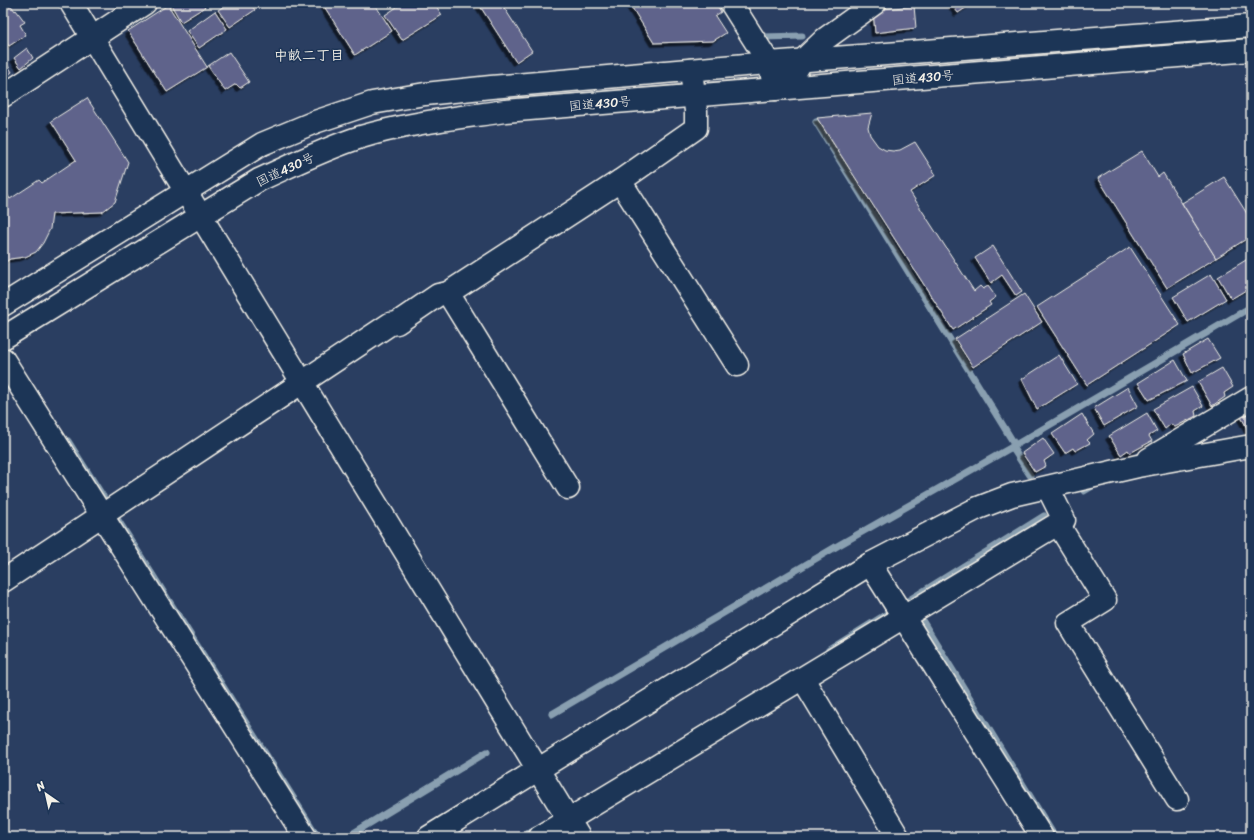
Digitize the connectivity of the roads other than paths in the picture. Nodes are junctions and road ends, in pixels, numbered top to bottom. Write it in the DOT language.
graph roads {
  1 [pos="71,3"];
  2 [pos="146,3"];
  3 [pos="731,3"];
  4 [pos="875,3"];
  5 [pos="1251,26"];
  6 [pos="93,38"];
  7 [pos="1251,50"];
  8 [pos="801,62"];
  9 [pos="768,63"];
  10 [pos="691,70"];
  11 [pos="780,89"];
  12 [pos="3,96"];
  13 [pos="694,96"];
  14 [pos="620,181"];
  15 [pos="186,191"];
  16 [pos="201,217"];
  17 [pos="448,293"];
  18 [pos="3,305"];
  19 [pos="3,338"];
  20 [pos="3,359"];
  21 [pos="737,365"];
  22 [pos="302,383"];
  23 [pos="1251,398"];
  24 [pos="1251,446"];
  25 [pos="1138,466"];
  26 [pos="568,488"];
  27 [pos="1048,488"];
  28 [pos="108,511"];
  29 [pos="1058,524"];
  30 [pos="870,564"];
  31 [pos="3,581"];
  32 [pos="906,611"];
  33 [pos="803,679"];
  34 [pos="538,769"];
  35 [pos="1177,799"];
  36 [pos="574,828"];
  37 [pos="305,837"];
  38 [pos="429,837"];
  39 [pos="540,837"];
  40 [pos="898,837"];
  41 [pos="1042,837"];
  1 -- 6 [label="main road"];
  2 -- 6 [label="main road"];
  3 -- 9 [label="main road"];
  4 -- 8 [label="main road"];
  5 -- 8 [label="main road, 国道430号"];
  6 -- 12 [label="main road"];
  6 -- 15 [label="main road"];
  7 -- 11 [label="main road, 国道430号"];
  8 -- 9 [label="main road, 国道430号"];
  8 -- 11 [label="main road"];
  9 -- 10 [label="main road, 国道430号"];
  9 -- 11 [label="main road"];
  10 -- 13 [label="main road"];
  10 -- 15 [label="main road, 国道430号"];
  11 -- 13 [label="main road, 国道430号"];
  13 -- 14 [label="main road"];
  13 -- 16 [label="main road, 国道430号"];
  14 -- 17 [label="main road"];
  14 -- 21 [label="main road"];
  15 -- 16 [label="main road"];
  15 -- 18 [label="main road, 国道430号"];
  16 -- 19 [label="main road, 国道430号"];
  16 -- 22 [label="main road"];
  17 -- 22 [label="main road"];
  17 -- 26 [label="main road"];
  20 -- 28 [label="main road"];
  22 -- 28 [label="main road"];
  22 -- 34 [label="main road"];
  23 -- 25 [label="main road"];
  24 -- 25 [label="main road"];
  25 -- 27 [label="main road"];
  27 -- 29 [label="main road"];
  27 -- 30 [label="main road"];
  28 -- 31 [label="main road"];
  28 -- 37 [label="main road"];
  29 -- 32 [label="main road"];
  29 -- 35 [label="main road"];
  30 -- 32 [label="main road"];
  30 -- 34 [label="main road"];
  32 -- 33 [label="main road"];
  32 -- 41 [label="main road"];
  33 -- 36 [label="main road"];
  33 -- 40 [label="main road"];
  34 -- 36 [label="main road"];
  34 -- 38 [label="main road"];
  36 -- 39 [label="main road"];
}
